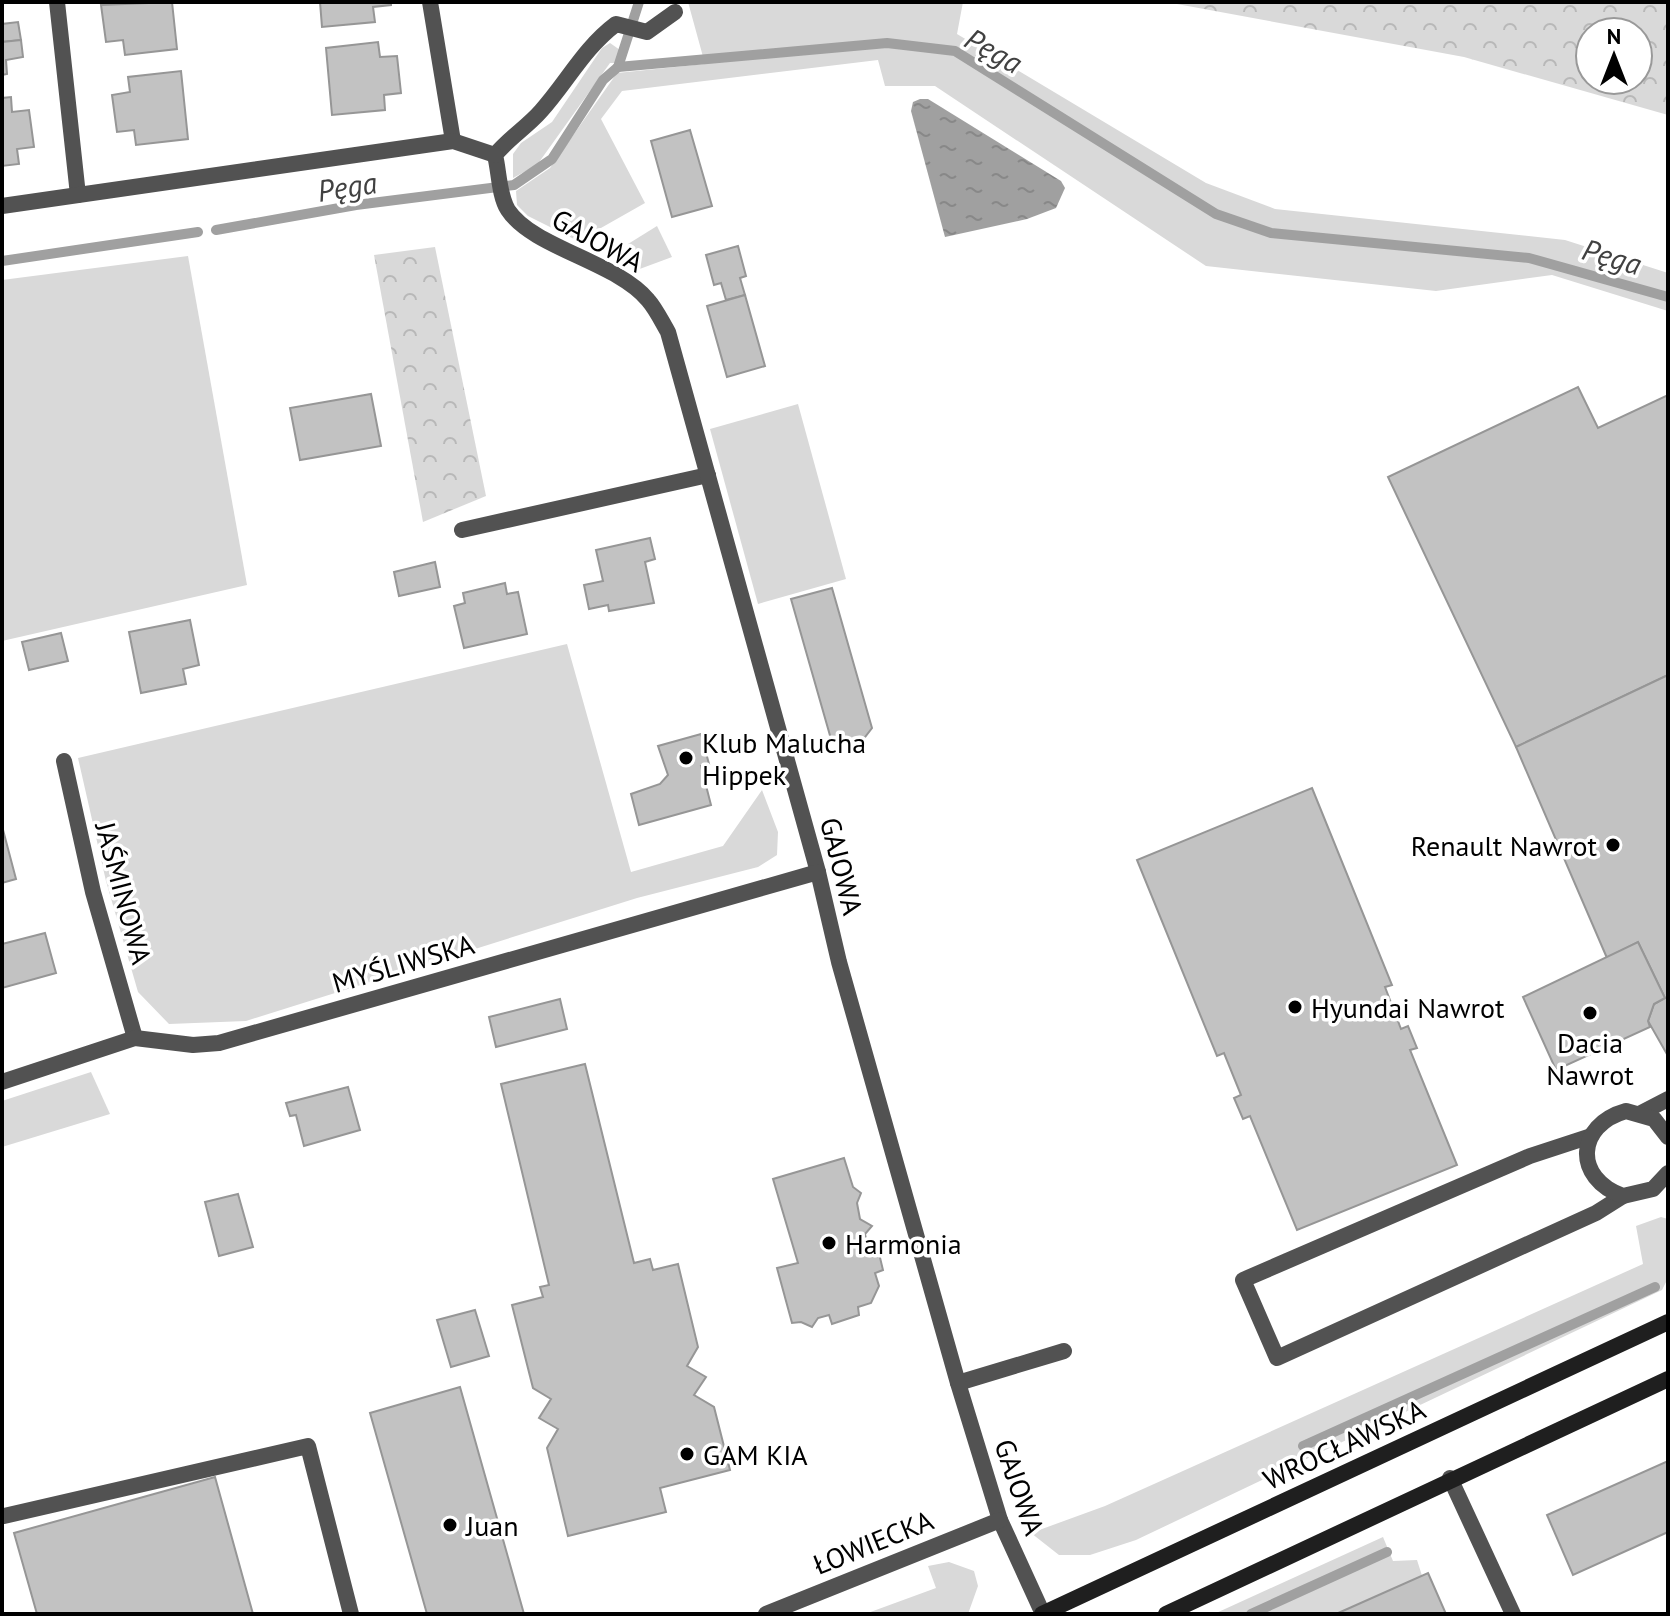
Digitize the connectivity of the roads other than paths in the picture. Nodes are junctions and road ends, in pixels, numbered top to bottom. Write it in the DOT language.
graph roads {
  1 [pos="57,2"];
  2 [pos="430,2"];
  3 [pos="675,12"];
  4 [pos="453,141"];
  5 [pos="495,155"];
  6 [pos="78,195"];
  7 [pos="2,206"];
  8 [pos="708,475"];
  9 [pos="462,530"];
  10 [pos="64,761"];
  11 [pos="818,872"];
  12 [pos="135,1038"];
  13 [pos="2,1082"];
  14 [pos="1668,1099"];
  15 [pos="1641,1113"];
  16 [pos="1591,1136"];
  17 [pos="1668,1137"];
  18 [pos="1668,1174"];
  19 [pos="1623,1196"];
  20 [pos="1668,1322"];
  21 [pos="1064,1351"];
  22 [pos="1668,1379"];
  23 [pos="958,1383"];
  24 [pos="1450,1478"];
  25 [pos="4,1516"];
  26 [pos="1000,1520"];
  27 [pos="351,1614"];
  28 [pos="766,1614"];
  29 [pos="1043,1614"];
  30 [pos="1166,1614"];
  31 [pos="1513,1614"];
  1 -- 6 [label="street"];
  2 -- 4 [label="street"];
  3 -- 5 [label="street"];
  4 -- 5 [label="street"];
  4 -- 6 [label="street"];
  5 -- 8 [label="street, GAJOWA"];
  6 -- 7 [label="street"];
  8 -- 9 [label="street"];
  8 -- 11 [label="street, GAJOWA"];
  10 -- 12 [label="street, JAŚMINOWA"];
  11 -- 12 [label="street, MYŚLIWSKA"];
  11 -- 23 [label="street, GAJOWA"];
  12 -- 13 [label="street, MYŚLIWSKA"];
  14 -- 15 [label="street"];
  15 -- 16 [label="street"];
  15 -- 17 [label="street"];
  16 -- 19 [label="street"];
  16 -- 19 [label="street"];
  18 -- 19 [label="street"];
  20 -- 29 [label="main road, WROCŁAWSKA"];
  21 -- 23 [label="street"];
  22 -- 24 [label="main road"];
  23 -- 26 [label="street, GAJOWA"];
  24 -- 30 [label="main road"];
  24 -- 31 [label="street"];
  25 -- 27 [label="street"];
  26 -- 28 [label="street, ŁOWIECKA"];
  26 -- 29 [label="street, GAJOWA"];
}
